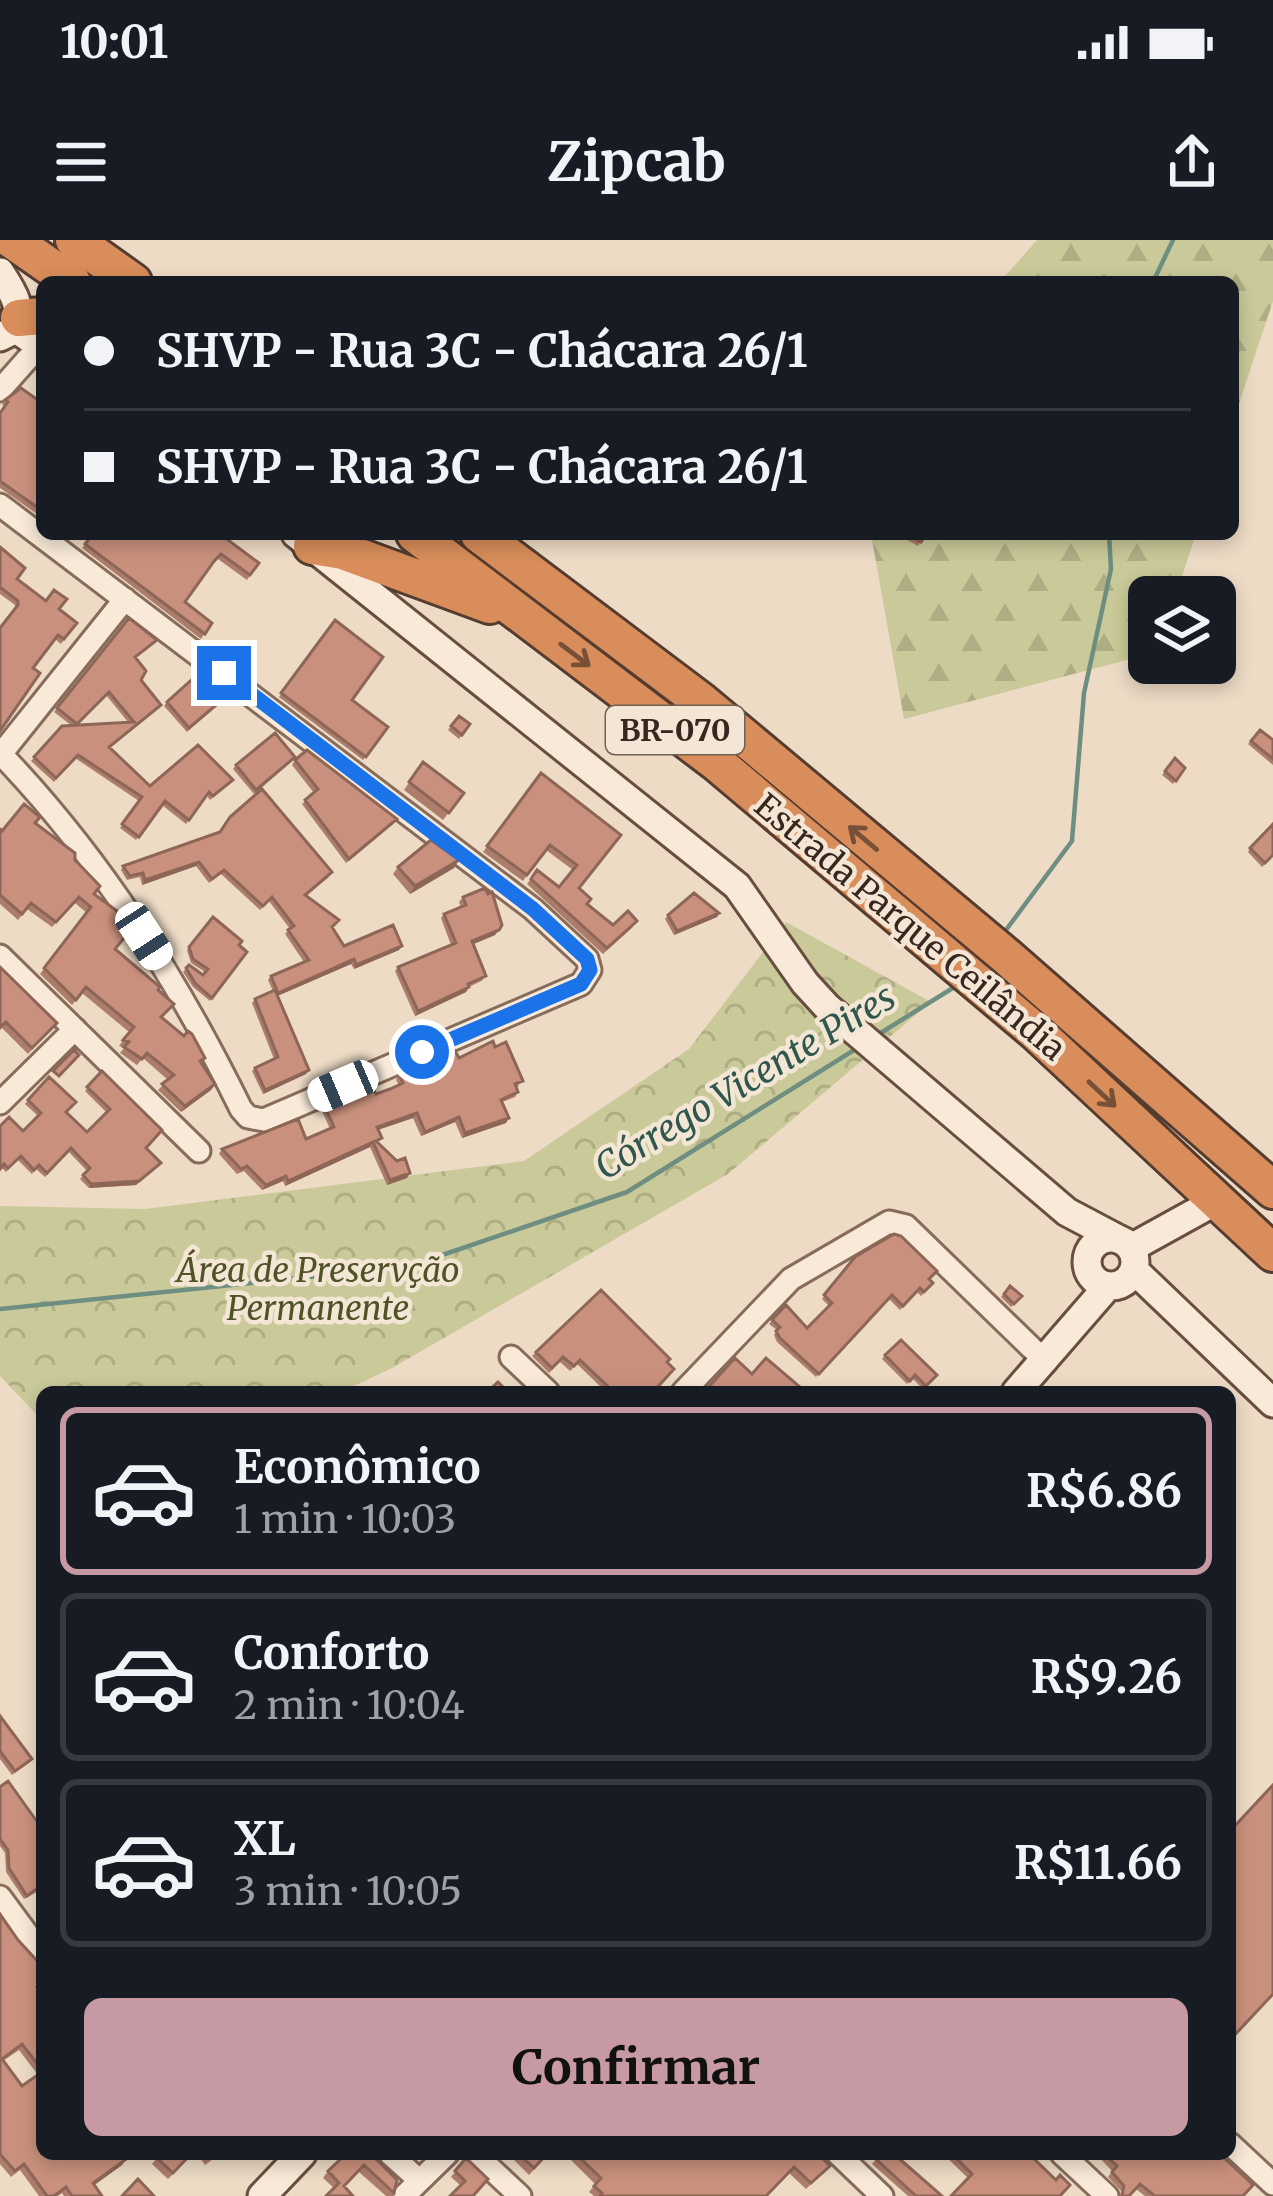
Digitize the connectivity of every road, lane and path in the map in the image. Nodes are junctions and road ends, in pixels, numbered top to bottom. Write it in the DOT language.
graph roads {
  1 [pos="12,240"];
  2 [pos="74,240"];
  3 [pos="0,272"];
  4 [pos="63,276"];
  5 [pos="125,276"];
  6 [pos="26,333"];
  7 [pos="0,370"];
  8 [pos="0,390"];
  9 [pos="0,505"];
  10 [pos="36,532"];
  11 [pos="47,540"];
  12 [pos="304,540"];
  13 [pos="423,540"];
  14 [pos="487,540"];
  15 [pos="125,598"];
  16 [pos="529,619"];
  17 [pos="1,754"];
  18 [pos="0,956"];
  19 [pos="75,1029"];
  20 [pos="0,1103"];
  21 [pos="1194,1118"];
  22 [pos="199,1151"];
  23 [pos="1273,1162"];
  24 [pos="1273,1190"];
  25 [pos="1216,1201"];
  26 [pos="1067,1212"];
  27 [pos="1128,1252"];
  28 [pos="1273,1253"];
  29 [pos="1094,1274"];
  30 [pos="511,1357"];
  31 [pos="1046,1362"];
  32 [pos="542,1386"];
  33 [pos="689,1386"];
  34 [pos="1022,1386"];
  35 [pos="1273,1403"];
  36 [pos="0,1897"];
  37 [pos="36,1946"];
  38 [pos="1236,2150"];
  39 [pos="296,2160"];
  40 [pos="394,2160"];
  41 [pos="441,2160"];
  42 [pos="481,2160"];
  43 [pos="844,2160"];
  44 [pos="1068,2160"];
  45 [pos="1273,2184"];
  46 [pos="412,2188"];
  47 [pos="262,2196"];
  48 [pos="520,2196"];
  49 [pos="882,2196"];
  50 [pos="1107,2196"];
  1 -- 4 [label="highway"];
  2 -- 5 [label="highway"];
  3 -- 6 [label="street"];
  6 -- 7 [label="street"];
  6 -- 8 [label="street"];
  9 -- 10 [label="street"];
  11 -- 15 [label="street"];
  12 -- 16 [label="highway"];
  12 -- 26 [label="street"];
  13 -- 16 [label="highway, Estrada Parque Ceilândia / BR-070"];
  21 -- 14 [label="highway, Estrada Parque Ceilândia / BR-070, one-way"];
  15 -- 17 [label="street"];
  15 -- 17 [label="street"];
  16 -- 25 [label="highway, Estrada Parque Ceilândia / BR-070, one-way"];
  18 -- 19 [label="street"];
  19 -- 20 [label="street"];
  19 -- 22 [label="street"];
  21 -- 23 [label="highway"];
  21 -- 24 [label="highway, Estrada Parque Ceilândia / BR-070"];
  25 -- 27 [label="street"];
  25 -- 28 [label="highway, Estrada Parque Ceilândia / BR-070"];
  26 -- 27 [label="street"];
  26 -- 29 [label="street"];
  27 -- 29 [label="street"];
  27 -- 29 [label="street"];
  27 -- 35 [label="street"];
  29 -- 31 [label="street"];
  30 -- 32 [label="street"];
  31 -- 33 [label="street"];
  31 -- 34 [label="street"];
  36 -- 37 [label="street"];
  38 -- 45 [label="street"];
  39 -- 47 [label="street"];
  40 -- 46 [label="street"];
  41 -- 46 [label="street"];
  42 -- 48 [label="street"];
  43 -- 49 [label="street"];
  44 -- 50 [label="street"];
}
